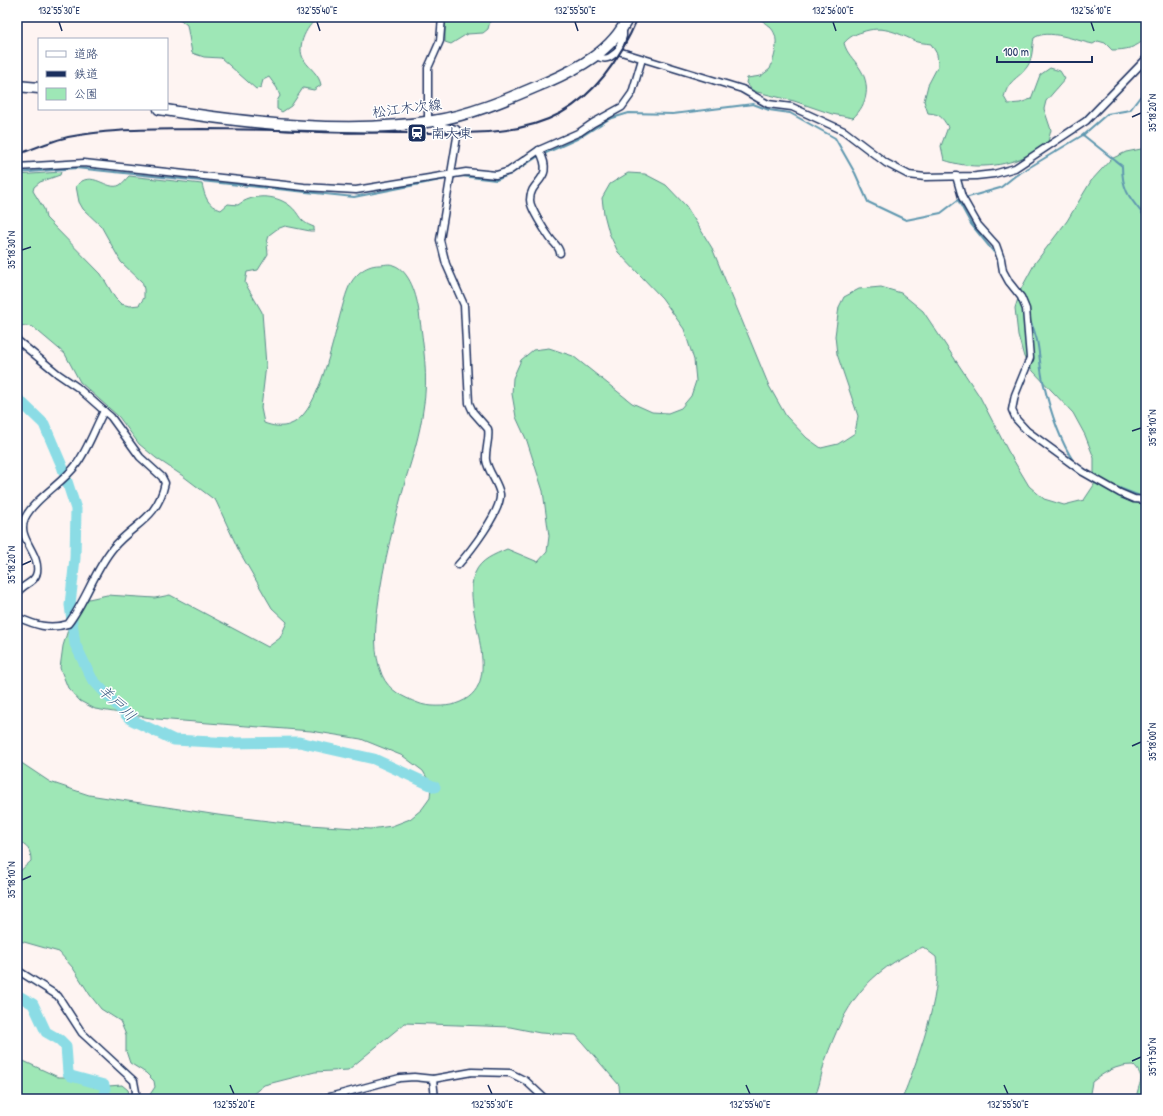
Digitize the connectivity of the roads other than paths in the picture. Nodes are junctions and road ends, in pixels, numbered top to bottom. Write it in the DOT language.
graph roads {
  1 [pos="442,17"];
  2 [pos="628,17"];
  3 [pos="623,29"];
  4 [pos="618,51"];
  5 [pos="596,56"];
  6 [pos="642,59"];
  7 [pos="1146,59"];
  8 [pos="17,86"];
  9 [pos="38,88"];
  10 [pos="167,110"];
  11 [pos="431,121"];
  12 [pos="541,153"];
  13 [pos="17,167"];
  14 [pos="956,176"];
  15 [pos="451,177"];
  16 [pos="560,253"];
  17 [pos="17,340"];
  18 [pos="104,411"];
  19 [pos="1146,500"];
  20 [pos="458,565"];
  21 [pos="17,594"];
  22 [pos="17,617"];
  23 [pos="17,970"];
  24 [pos="433,1079"];
  25 [pos="134,1099"];
  26 [pos="322,1099"];
  27 [pos="435,1099"];
  28 [pos="545,1099"];
  1 -- 11 [label="street"];
  2 -- 3 [label="main road, 松江木次線"];
  3 -- 4 [label="street"];
  3 -- 5 [label="main road, 松江木次線"];
  4 -- 5 [label="street"];
  4 -- 6 [label="street"];
  5 -- 11 [label="main road, 松江木次線"];
  6 -- 12 [label="street"];
  6 -- 14 [label="street"];
  7 -- 14 [label="street"];
  8 -- 9 [label="main road"];
  10 -- 11 [label="main road, 松江木次線"];
  11 -- 15 [label="street"];
  12 -- 15 [label="street"];
  12 -- 16 [label="street"];
  13 -- 15 [label="street"];
  14 -- 19 [label="street"];
  15 -- 20 [label="street"];
  17 -- 18 [label="street"];
  18 -- 21 [label="street"];
  18 -- 22 [label="street"];
  23 -- 25 [label="street"];
  24 -- 26 [label="street"];
  24 -- 27 [label="street"];
  24 -- 28 [label="street"];
}
